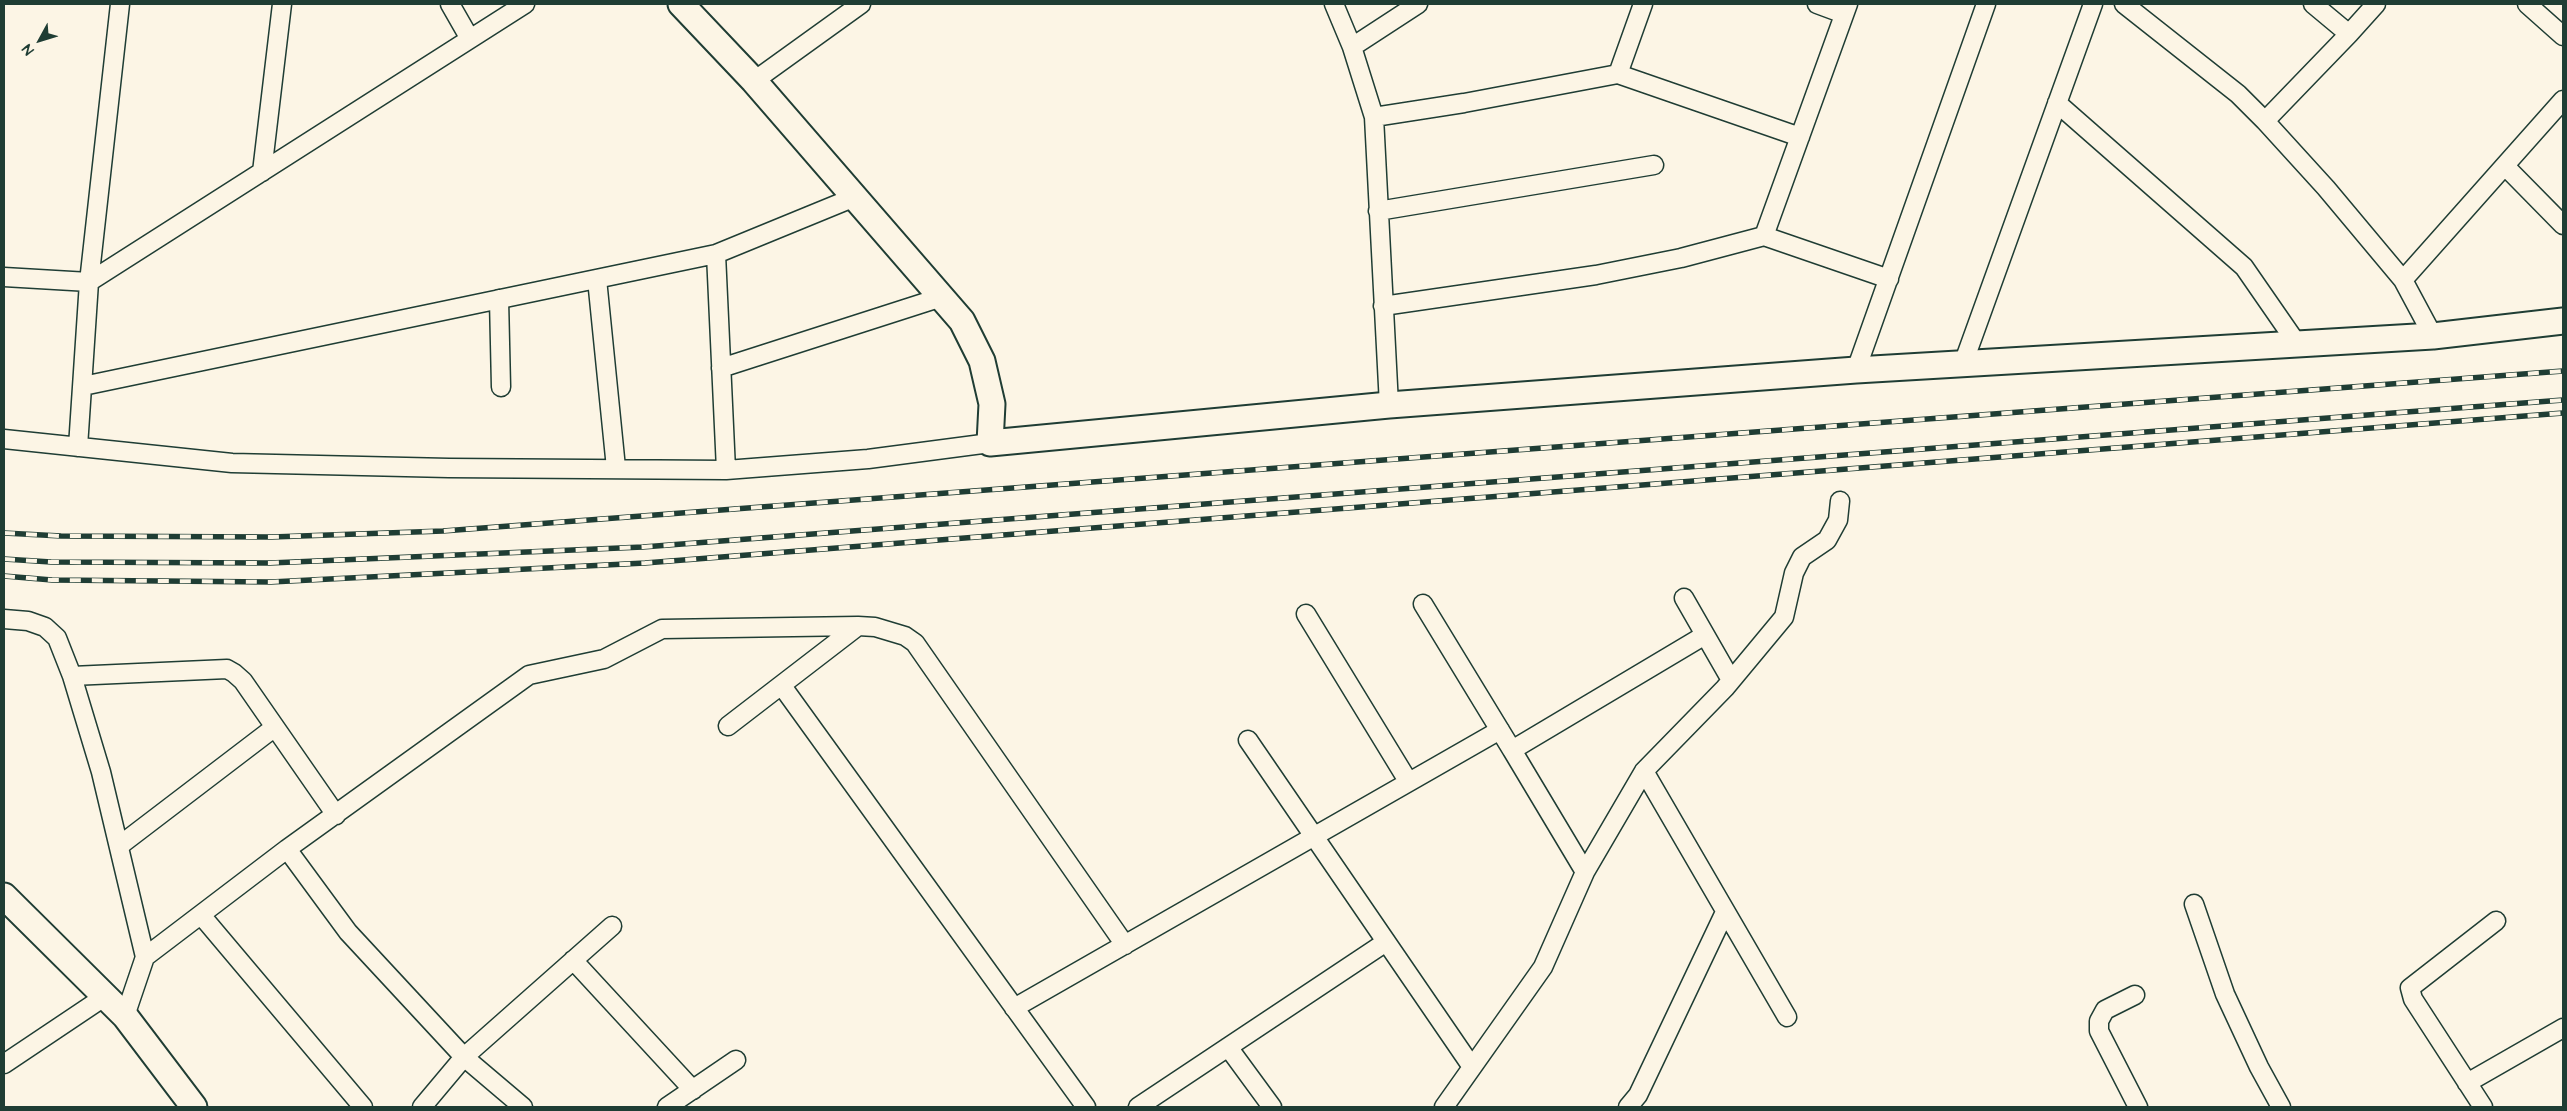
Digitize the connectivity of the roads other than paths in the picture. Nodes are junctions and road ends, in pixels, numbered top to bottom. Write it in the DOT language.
graph roads {
  1 [pos="120,4"];
  2 [pos="282,4"];
  3 [pos="450,4"];
  4 [pos="525,4"];
  5 [pos="681,4"];
  6 [pos="1334,4"];
  7 [pos="1418,4"];
  8 [pos="1643,4"];
  9 [pos="1817,4"];
  10 [pos="1986,4"];
  11 [pos="2093,4"];
  12 [pos="2124,4"];
  13 [pos="2313,4"];
  14 [pos="2376,4"];
  15 [pos="2527,4"];
  16 [pos="852,6"];
  17 [pos="1846,9"];
  18 [pos="2350,34"];
  19 [pos="2563,36"];
  20 [pos="470,39"];
  21 [pos="1352,47"];
  22 [pos="1618,74"];
  23 [pos="754,81"];
  24 [pos="2563,100"];
  25 [pos="2057,103"];
  26 [pos="1374,117"];
  27 [pos="2265,121"];
  28 [pos="1800,137"];
  29 [pos="1654,165"];
  30 [pos="2505,166"];
  31 [pos="262,172"];
  32 [pos="855,197"];
  33 [pos="1378,211"];
  34 [pos="2563,225"];
  35 [pos="1764,236"];
  36 [pos="716,254"];
  37 [pos="4,277"];
  38 [pos="597,279"];
  39 [pos="1889,279"];
  40 [pos="2403,280"];
  41 [pos="88,282"];
  42 [pos="942,297"];
  43 [pos="499,299"];
  44 [pos="1383,306"];
  45 [pos="2563,321"];
  46 [pos="2433,336"];
  47 [pos="2298,345"];
  48 [pos="1963,364"];
  49 [pos="721,368"];
  50 [pos="1856,370"];
  51 [pos="83,386"];
  52 [pos="502,387"];
  53 [pos="1388,405"];
  54 [pos="4,439"];
  55 [pos="990,443"];
  56 [pos="78,447"];
  57 [pos="616,468"];
  58 [pos="726,470"];
  59 [pos="1840,501"];
  60 [pos="1684,598"];
  61 [pos="1423,604"];
  62 [pos="1306,614"];
  63 [pos="4,619"];
  64 [pos="858,626"];
  65 [pos="1705,635"];
  66 [pos="72,676"];
  67 [pos="1731,680"];
  68 [pos="782,686"];
  69 [pos="728,726"];
  70 [pos="275,727"];
  71 [pos="1500,730"];
  72 [pos="1248,740"];
  73 [pos="1512,750"];
  74 [pos="1644,771"];
  75 [pos="1408,781"];
  76 [pos="336,815"];
  77 [pos="1315,837"];
  78 [pos="119,846"];
  79 [pos="287,849"];
  80 [pos="1585,872"];
  81 [pos="4,896"];
  82 [pos="2194,904"];
  83 [pos="1725,912"];
  84 [pos="201,915"];
  85 [pos="2496,921"];
  86 [pos="612,926"];
  87 [pos="1386,942"];
  88 [pos="1125,945"];
  89 [pos="145,957"];
  90 [pos="573,960"];
  91 [pos="2135,995"];
  92 [pos="104,997"];
  93 [pos="1014,1008"];
  94 [pos="125,1016"];
  95 [pos="1786,1017"];
  96 [pos="2563,1028"];
  97 [pos="1228,1047"];
  98 [pos="464,1057"];
  99 [pos="736,1060"];
  100 [pos="4,1064"];
  101 [pos="1472,1067"];
  102 [pos="2467,1082"];
  103 [pos="693,1090"];
  104 [pos="194,1107"];
  105 [pos="363,1107"];
  106 [pos="422,1107"];
  107 [pos="523,1107"];
  108 [pos="667,1107"];
  109 [pos="1086,1107"];
  110 [pos="1138,1107"];
  111 [pos="1272,1107"];
  112 [pos="1444,1107"];
  113 [pos="1628,1107"];
  114 [pos="2138,1107"];
  115 [pos="2281,1107"];
  116 [pos="2483,1107"];
  1 -- 41 [label="street"];
  2 -- 31 [label="street"];
  3 -- 20 [label="street"];
  4 -- 20 [label="street"];
  5 -- 23 [label="street"];
  6 -- 21 [label="street"];
  7 -- 21 [label="street"];
  8 -- 22 [label="street"];
  9 -- 17 [label="street"];
  10 -- 39 [label="street"];
  11 -- 25 [label="street"];
  12 -- 27 [label="street"];
  13 -- 18 [label="street"];
  14 -- 18 [label="street"];
  15 -- 19 [label="street"];
  16 -- 23 [label="street"];
  17 -- 28 [label="street"];
  18 -- 27 [label="street"];
  20 -- 31 [label="street"];
  21 -- 26 [label="street"];
  22 -- 26 [label="street"];
  22 -- 28 [label="street"];
  23 -- 32 [label="street"];
  24 -- 30 [label="street"];
  25 -- 47 [label="street"];
  25 -- 48 [label="street"];
  26 -- 33 [label="street"];
  27 -- 40 [label="street"];
  28 -- 35 [label="street"];
  29 -- 33 [label="street"];
  30 -- 34 [label="street"];
  30 -- 40 [label="street"];
  31 -- 41 [label="street"];
  32 -- 36 [label="street"];
  32 -- 42 [label="street"];
  33 -- 44 [label="street"];
  35 -- 39 [label="street"];
  35 -- 44 [label="street"];
  36 -- 38 [label="street"];
  36 -- 49 [label="street"];
  37 -- 41 [label="street"];
  38 -- 43 [label="street"];
  38 -- 57 [label="street"];
  39 -- 50 [label="street"];
  40 -- 46 [label="street"];
  41 -- 51 [label="street"];
  42 -- 49 [label="street"];
  42 -- 55 [label="street"];
  43 -- 51 [label="street"];
  43 -- 52 [label="street"];
  44 -- 53 [label="street"];
  45 -- 46 [label="street"];
  46 -- 47 [label="street"];
  47 -- 48 [label="street"];
  48 -- 50 [label="street"];
  49 -- 58 [label="street"];
  50 -- 53 [label="street"];
  51 -- 56 [label="street"];
  53 -- 55 [label="street"];
  54 -- 56 [label="street"];
  55 -- 58 [label="street"];
  56 -- 57 [label="street"];
  57 -- 58 [label="street"];
  59 -- 67 [label="street"];
  60 -- 65 [label="street"];
  61 -- 71 [label="street"];
  62 -- 75 [label="street"];
  63 -- 66 [label="street"];
  64 -- 68 [label="street"];
  64 -- 76 [label="street"];
  64 -- 88 [label="street"];
  65 -- 67 [label="street"];
  65 -- 73 [label="street"];
  66 -- 70 [label="street"];
  66 -- 78 [label="street"];
  67 -- 74 [label="street"];
  68 -- 69 [label="street"];
  68 -- 93 [label="street"];
  70 -- 76 [label="street"];
  70 -- 78 [label="street"];
  71 -- 73 [label="street"];
  71 -- 75 [label="street"];
  72 -- 77 [label="street"];
  73 -- 80 [label="street"];
  74 -- 80 [label="street"];
  74 -- 83 [label="street"];
  75 -- 77 [label="street"];
  76 -- 79 [label="street"];
  77 -- 87 [label="street"];
  77 -- 88 [label="street"];
  78 -- 89 [label="street"];
  79 -- 84 [label="street"];
  79 -- 98 [label="street"];
  80 -- 101 [label="street"];
  81 -- 92 [label="street"];
  82 -- 115 [label="street"];
  83 -- 95 [label="street"];
  83 -- 113 [label="street"];
  84 -- 89 [label="street"];
  84 -- 105 [label="street"];
  85 -- 102 [label="street"];
  86 -- 90 [label="street"];
  87 -- 97 [label="street"];
  87 -- 101 [label="street"];
  88 -- 93 [label="street"];
  89 -- 94 [label="street"];
  90 -- 98 [label="street"];
  90 -- 103 [label="street"];
  91 -- 114 [label="street"];
  92 -- 94 [label="street"];
  92 -- 100 [label="street"];
  93 -- 109 [label="street"];
  94 -- 104 [label="street"];
  96 -- 102 [label="street"];
  97 -- 110 [label="street"];
  97 -- 111 [label="street"];
  98 -- 106 [label="street"];
  98 -- 107 [label="street"];
  99 -- 103 [label="street"];
  101 -- 112 [label="street"];
  102 -- 116 [label="street"];
  103 -- 108 [label="street"];
}
